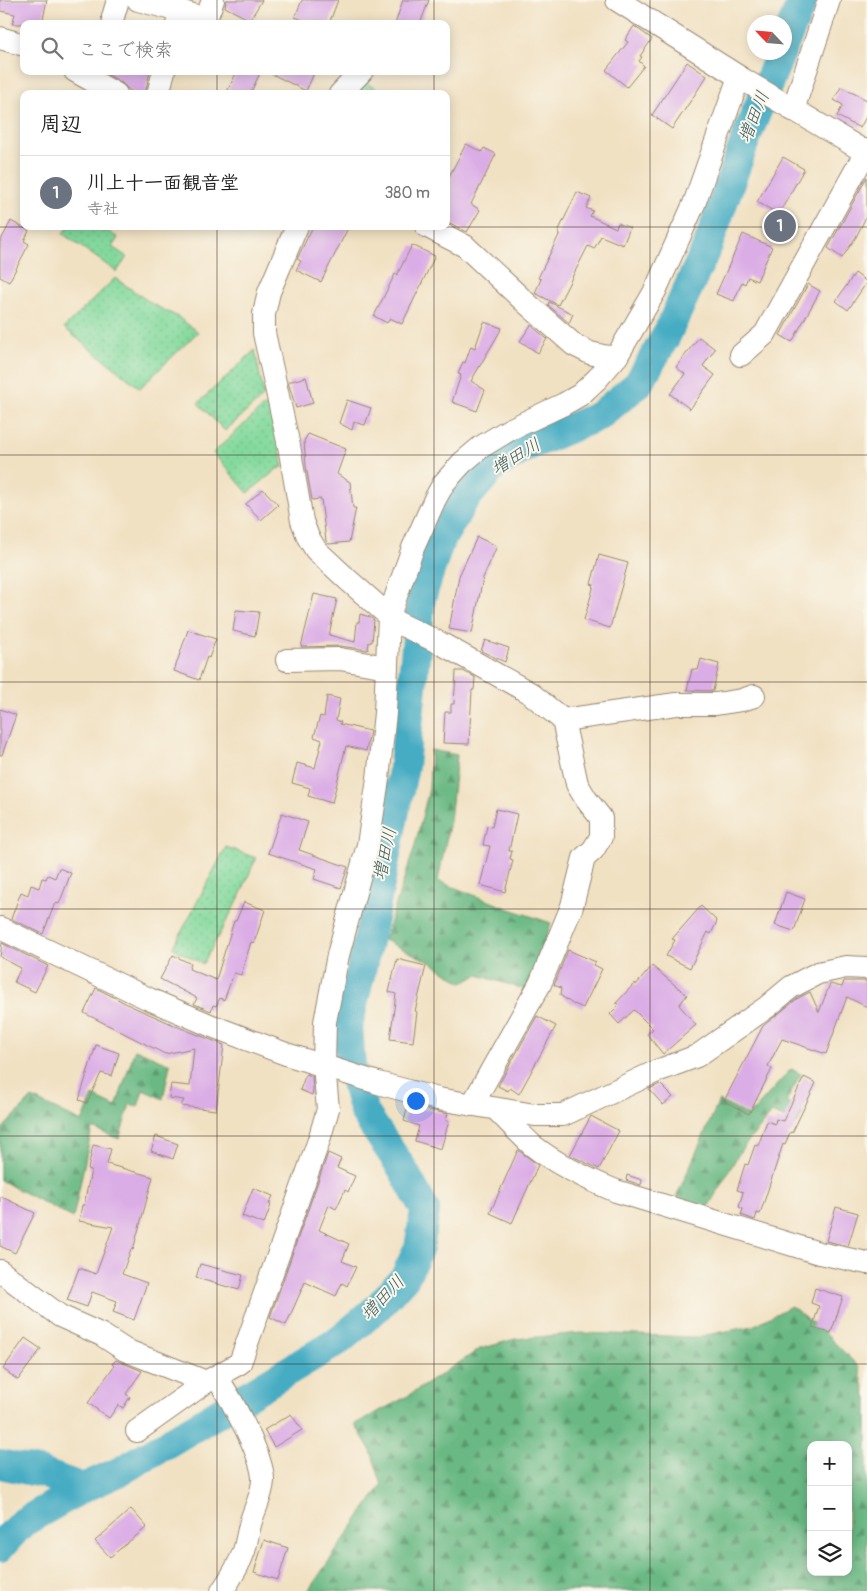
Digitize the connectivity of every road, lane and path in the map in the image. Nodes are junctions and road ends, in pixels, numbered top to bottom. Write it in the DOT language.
graph roads {
  1 [pos="138,0"];
  2 [pos="213,0"];
  3 [pos="618,0"];
  4 [pos="829,0"];
  5 [pos="178,17"];
  6 [pos="0,38"];
  7 [pos="20,44"];
  8 [pos="82,75"];
  9 [pos="163,75"];
  10 [pos="358,75"];
  11 [pos="742,78"];
  12 [pos="109,90"];
  13 [pos="159,90"];
  14 [pos="344,90"];
  15 [pos="790,108"];
  16 [pos="867,151"];
  17 [pos="295,230"];
  18 [pos="434,230"];
  19 [pos="741,355"];
  20 [pos="617,356"];
  21 [pos="392,619"];
  22 [pos="287,660"];
  23 [pos="387,667"];
  24 [pos="754,696"];
  25 [pos="563,720"];
  26 [pos="0,928"];
  27 [pos="867,968"];
  28 [pos="328,1068"];
  29 [pos="472,1105"];
  30 [pos="497,1110"];
  31 [pos="867,1263"];
  32 [pos="0,1271"];
  33 [pos="215,1381"];
  34 [pos="137,1431"];
  35 [pos="222,1591"];
  1 -- 5 [label="street"];
  2 -- 5 [label="street"];
  3 -- 11 [label="street"];
  4 -- 15 [label="street"];
  6 -- 7 [label="street"];
  8 -- 12 [label="street"];
  9 -- 13 [label="street"];
  10 -- 14 [label="street"];
  11 -- 15 [label="street"];
  11 -- 20 [label="street"];
  15 -- 16 [label="street"];
  16 -- 19 [label="street"];
  17 -- 21 [label="street"];
  18 -- 20 [label="street"];
  20 -- 21 [label="street"];
  21 -- 23 [label="street"];
  21 -- 25 [label="street"];
  22 -- 23 [label="street"];
  23 -- 28 [label="street"];
  24 -- 25 [label="street"];
  25 -- 29 [label="street"];
  26 -- 28 [label="street"];
  27 -- 30 [label="street"];
  28 -- 29 [label="street"];
  28 -- 33 [label="street"];
  29 -- 30 [label="street"];
  30 -- 31 [label="street"];
  32 -- 33 [label="street"];
  33 -- 34 [label="street"];
  33 -- 35 [label="street"];
}
